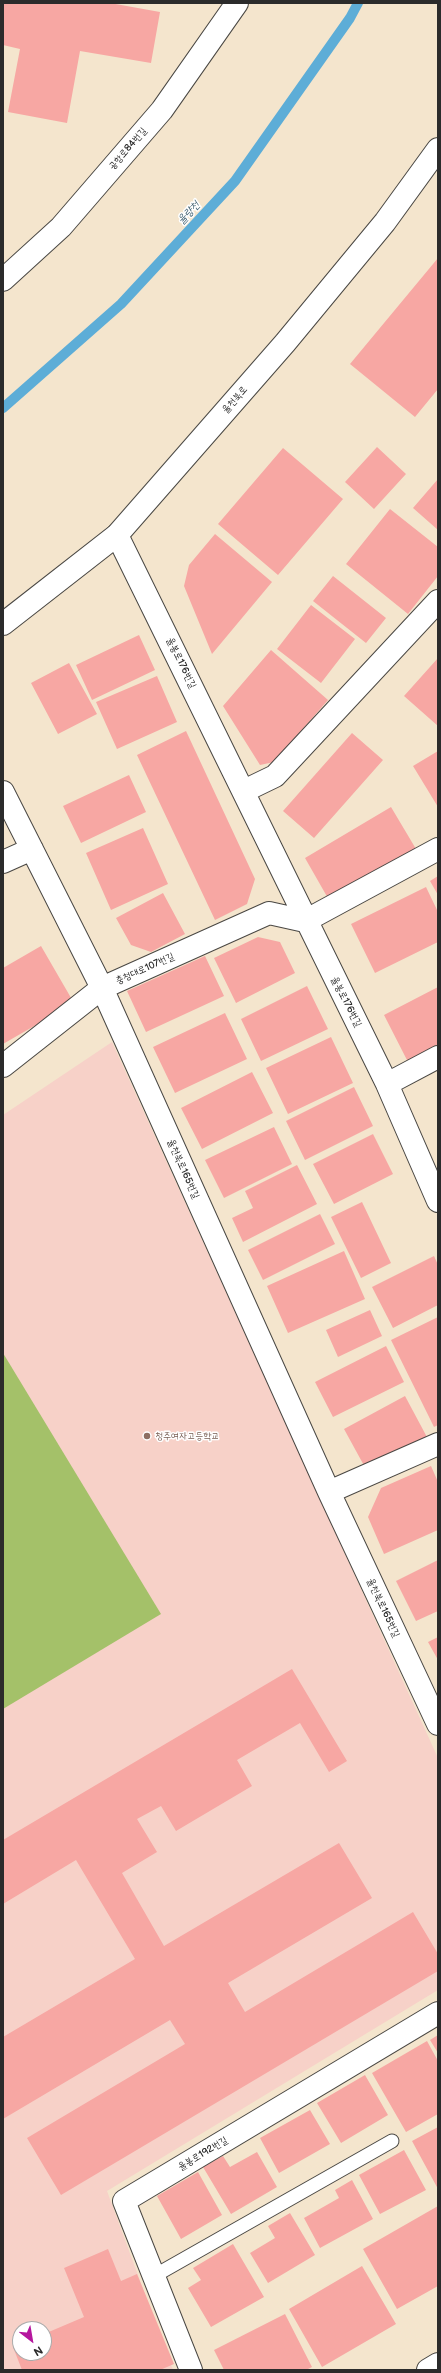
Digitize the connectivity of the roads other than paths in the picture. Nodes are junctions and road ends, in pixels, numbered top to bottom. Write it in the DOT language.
graph roads {
  1 [pos="237,3"];
  2 [pos="438,149"];
  3 [pos="3,280"];
  4 [pos="117,535"];
  5 [pos="438,601"];
  6 [pos="3,624"];
  7 [pos="244,791"];
  8 [pos="3,792"];
  9 [pos="32,849"];
  10 [pos="438,849"];
  11 [pos="3,862"];
  12 [pos="305,920"];
  13 [pos="102,988"];
  14 [pos="438,1057"];
  15 [pos="3,1066"];
  16 [pos="387,1084"];
  17 [pos="438,1201"];
  18 [pos="438,1444"];
  19 [pos="329,1492"];
  20 [pos="438,1724"];
  21 [pos="438,2013"];
  22 [pos="392,2141"];
  23 [pos="154,2276"];
  24 [pos="438,2364"];
  25 [pos="192,2370"];
  26 [pos="428,2370"];
  1 -- 3 [label="street, 공항로84번길"];
  2 -- 4 [label="street, 율천북로"];
  4 -- 6 [label="street, 율천북로"];
  4 -- 7 [label="street, 율봉로176번길"];
  5 -- 7 [label="street"];
  7 -- 12 [label="street, 율봉로176번길"];
  8 -- 9 [label="street, 율천북로165번길"];
  9 -- 11 [label="street"];
  9 -- 13 [label="street, 율천북로165번길"];
  10 -- 12 [label="street"];
  12 -- 13 [label="street, 충청대로107번길"];
  12 -- 16 [label="street, 율봉로176번길"];
  13 -- 15 [label="street, 충청대로107번길"];
  13 -- 19 [label="street, 율천북로165번길"];
  14 -- 16 [label="street"];
  16 -- 17 [label="street, 율봉로176번길"];
  18 -- 19 [label="street"];
  19 -- 20 [label="street, 율천북로165번길"];
  21 -- 23 [label="street, 율봉로192번길"];
  22 -- 23 [label="lane"];
  23 -- 25 [label="street, 율봉로192번길"];
  24 -- 26 [label="street"];
}
